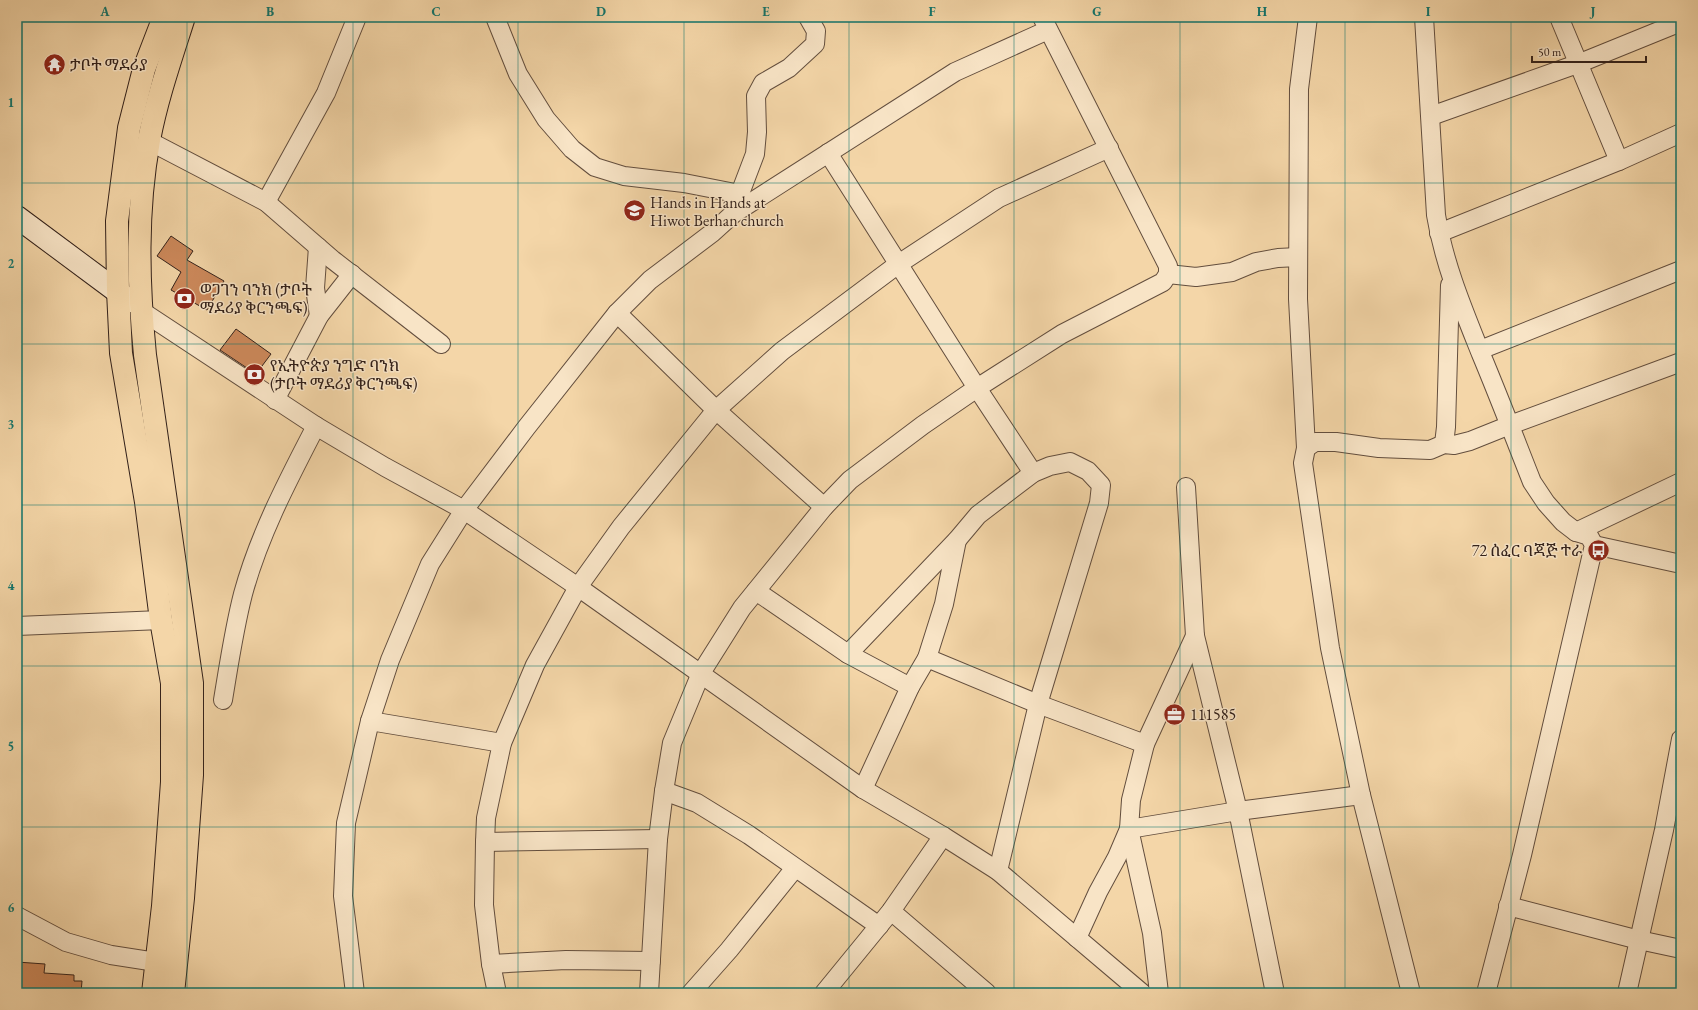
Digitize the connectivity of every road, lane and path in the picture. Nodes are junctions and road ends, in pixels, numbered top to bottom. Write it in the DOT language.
graph roads {
  1 [pos="164,17"];
  2 [pos="184,17"];
  3 [pos="357,17"];
  4 [pos="495,17"];
  5 [pos="808,17"];
  6 [pos="1308,17"];
  7 [pos="1424,17"];
  8 [pos="1559,17"];
  9 [pos="1681,22"];
  10 [pos="1045,23"];
  11 [pos="1580,63"];
  12 [pos="1431,116"];
  13 [pos="1681,133"];
  14 [pos="149,140"];
  15 [pos="1109,148"];
  16 [pos="828,153"];
  17 [pos="1620,161"];
  18 [pos="740,194"];
  19 [pos="266,202"];
  20 [pos="733,214"];
  21 [pos="17,217"];
  22 [pos="1439,233"];
  23 [pos="318,247"];
  24 [pos="1298,257"];
  25 [pos="898,264"];
  26 [pos="1681,270"];
  27 [pos="352,274"];
  28 [pos="1168,274"];
  29 [pos="1451,274"];
  30 [pos="118,291"];
  31 [pos="140,310"];
  32 [pos="617,312"];
  33 [pos="319,316"];
  34 [pos="441,344"];
  35 [pos="1480,350"];
  36 [pos="1681,362"];
  37 [pos="977,388"];
  38 [pos="276,400"];
  39 [pos="716,410"];
  40 [pos="1510,425"];
  41 [pos="316,426"];
  42 [pos="1444,444"];
  43 [pos="1306,448"];
  44 [pos="1034,473"];
  45 [pos="1681,482"];
  46 [pos="1186,487"];
  47 [pos="824,507"];
  48 [pos="464,510"];
  49 [pos="1576,532"];
  50 [pos="957,540"];
  51 [pos="1594,546"];
  52 [pos="1681,564"];
  53 [pos="578,587"];
  54 [pos="756,591"];
  55 [pos="161,620"];
  56 [pos="17,626"];
  57 [pos="1196,636"];
  58 [pos="848,654"];
  59 [pos="927,658"];
  60 [pos="701,673"];
  61 [pos="910,687"];
  62 [pos="223,700"];
  63 [pos="1038,704"];
  64 [pos="370,721"];
  65 [pos="1681,739"];
  66 [pos="502,743"];
  67 [pos="1145,744"];
  68 [pos="863,789"];
  69 [pos="664,791"];
  70 [pos="1361,795"];
  71 [pos="1238,811"];
  72 [pos="1129,829"];
  73 [pos="943,836"];
  74 [pos="658,839"];
  75 [pos="484,842"];
  76 [pos="795,868"];
  77 [pos="998,871"];
  78 [pos="1508,906"];
  79 [pos="891,911"];
  80 [pos="17,916"];
  81 [pos="879,926"];
  82 [pos="1077,938"];
  83 [pos="1640,940"];
  84 [pos="1681,949"];
  85 [pos="651,961"];
  86 [pos="156,962"];
  87 [pos="491,964"];
  88 [pos="153,993"];
  89 [pos="173,993"];
  90 [pos="355,993"];
  91 [pos="497,993"];
  92 [pos="649,993"];
  93 [pos="691,993"];
  94 [pos="824,993"];
  95 [pos="987,993"];
  96 [pos="1142,993"];
  97 [pos="1159,993"];
  98 [pos="1275,993"];
  99 [pos="1411,993"];
  100 [pos="1486,993"];
  101 [pos="1627,993"];
  1 -- 30 [label="main road"];
  2 -- 14 [label="main road"];
  3 -- 19 [label="street"];
  4 -- 18 [label="street"];
  5 -- 18 [label="street"];
  6 -- 24 [label="street"];
  7 -- 12 [label="street"];
  8 -- 11 [label="street"];
  9 -- 11 [label="street"];
  10 -- 15 [label="street"];
  10 -- 16 [label="street"];
  11 -- 12 [label="street"];
  11 -- 17 [label="street"];
  12 -- 22 [label="street"];
  13 -- 17 [label="street"];
  14 -- 19 [label="street"];
  14 -- 31 [label="main road"];
  15 -- 25 [label="street"];
  15 -- 28 [label="street"];
  16 -- 20 [label="street"];
  16 -- 25 [label="street"];
  17 -- 22 [label="street"];
  18 -- 20 [label="street"];
  19 -- 23 [label="street"];
  20 -- 32 [label="street"];
  21 -- 30 [label="street"];
  22 -- 29 [label="street"];
  23 -- 27 [label="street"];
  23 -- 33 [label="street"];
  24 -- 28 [label="street"];
  24 -- 43 [label="street"];
  25 -- 37 [label="street"];
  25 -- 39 [label="street"];
  26 -- 35 [label="street"];
  27 -- 33 [label="street"];
  27 -- 34 [label="street"];
  28 -- 37 [label="street"];
  29 -- 35 [label="street"];
  29 -- 42 [label="street"];
  30 -- 31 [label="street"];
  30 -- 55 [label="main road"];
  31 -- 38 [label="street"];
  31 -- 89 [label="main road"];
  32 -- 39 [label="street"];
  32 -- 48 [label="street"];
  33 -- 38 [label="street"];
  35 -- 40 [label="street"];
  36 -- 40 [label="street"];
  37 -- 44 [label="street"];
  37 -- 47 [label="street"];
  38 -- 41 [label="street"];
  39 -- 47 [label="street"];
  39 -- 53 [label="street"];
  40 -- 42 [label="street"];
  40 -- 49 [label="street"];
  41 -- 48 [label="street"];
  41 -- 62 [label="street"];
  42 -- 43 [label="street"];
  43 -- 70 [label="street"];
  44 -- 50 [label="street"];
  44 -- 63 [label="street"];
  45 -- 49 [label="street"];
  46 -- 57 [label="street"];
  47 -- 54 [label="street"];
  48 -- 53 [label="street"];
  48 -- 64 [label="street"];
  49 -- 51 [label="street"];
  50 -- 58 [label="street"];
  50 -- 59 [label="street"];
  51 -- 52 [label="street"];
  51 -- 78 [label="street"];
  53 -- 60 [label="street"];
  53 -- 66 [label="street"];
  54 -- 58 [label="street"];
  54 -- 60 [label="street"];
  55 -- 56 [label="street"];
  55 -- 86 [label="main road"];
  57 -- 67 [label="street"];
  57 -- 71 [label="street"];
  58 -- 61 [label="street"];
  59 -- 61 [label="street"];
  59 -- 63 [label="street"];
  60 -- 68 [label="street"];
  60 -- 69 [label="street"];
  61 -- 68 [label="street"];
  63 -- 67 [label="street"];
  63 -- 77 [label="street"];
  64 -- 66 [label="street"];
  64 -- 90 [label="street"];
  65 -- 83 [label="street"];
  66 -- 75 [label="street"];
  67 -- 72 [label="street"];
  68 -- 73 [label="street"];
  69 -- 74 [label="street"];
  69 -- 76 [label="street"];
  70 -- 71 [label="street"];
  70 -- 99 [label="street"];
  71 -- 72 [label="street"];
  71 -- 98 [label="street"];
  72 -- 82 [label="street"];
  72 -- 97 [label="street"];
  73 -- 77 [label="street"];
  73 -- 79 [label="street"];
  74 -- 75 [label="street"];
  74 -- 85 [label="street"];
  75 -- 87 [label="street"];
  76 -- 81 [label="street"];
  76 -- 93 [label="street"];
  77 -- 82 [label="street"];
  78 -- 83 [label="street"];
  78 -- 100 [label="street"];
  79 -- 81 [label="street"];
  79 -- 95 [label="street"];
  80 -- 86 [label="street"];
  81 -- 94 [label="street"];
  82 -- 96 [label="street"];
  83 -- 84 [label="street"];
  83 -- 101 [label="street"];
  85 -- 87 [label="street"];
  85 -- 92 [label="street"];
  86 -- 88 [label="main road"];
  87 -- 91 [label="street"];
}
